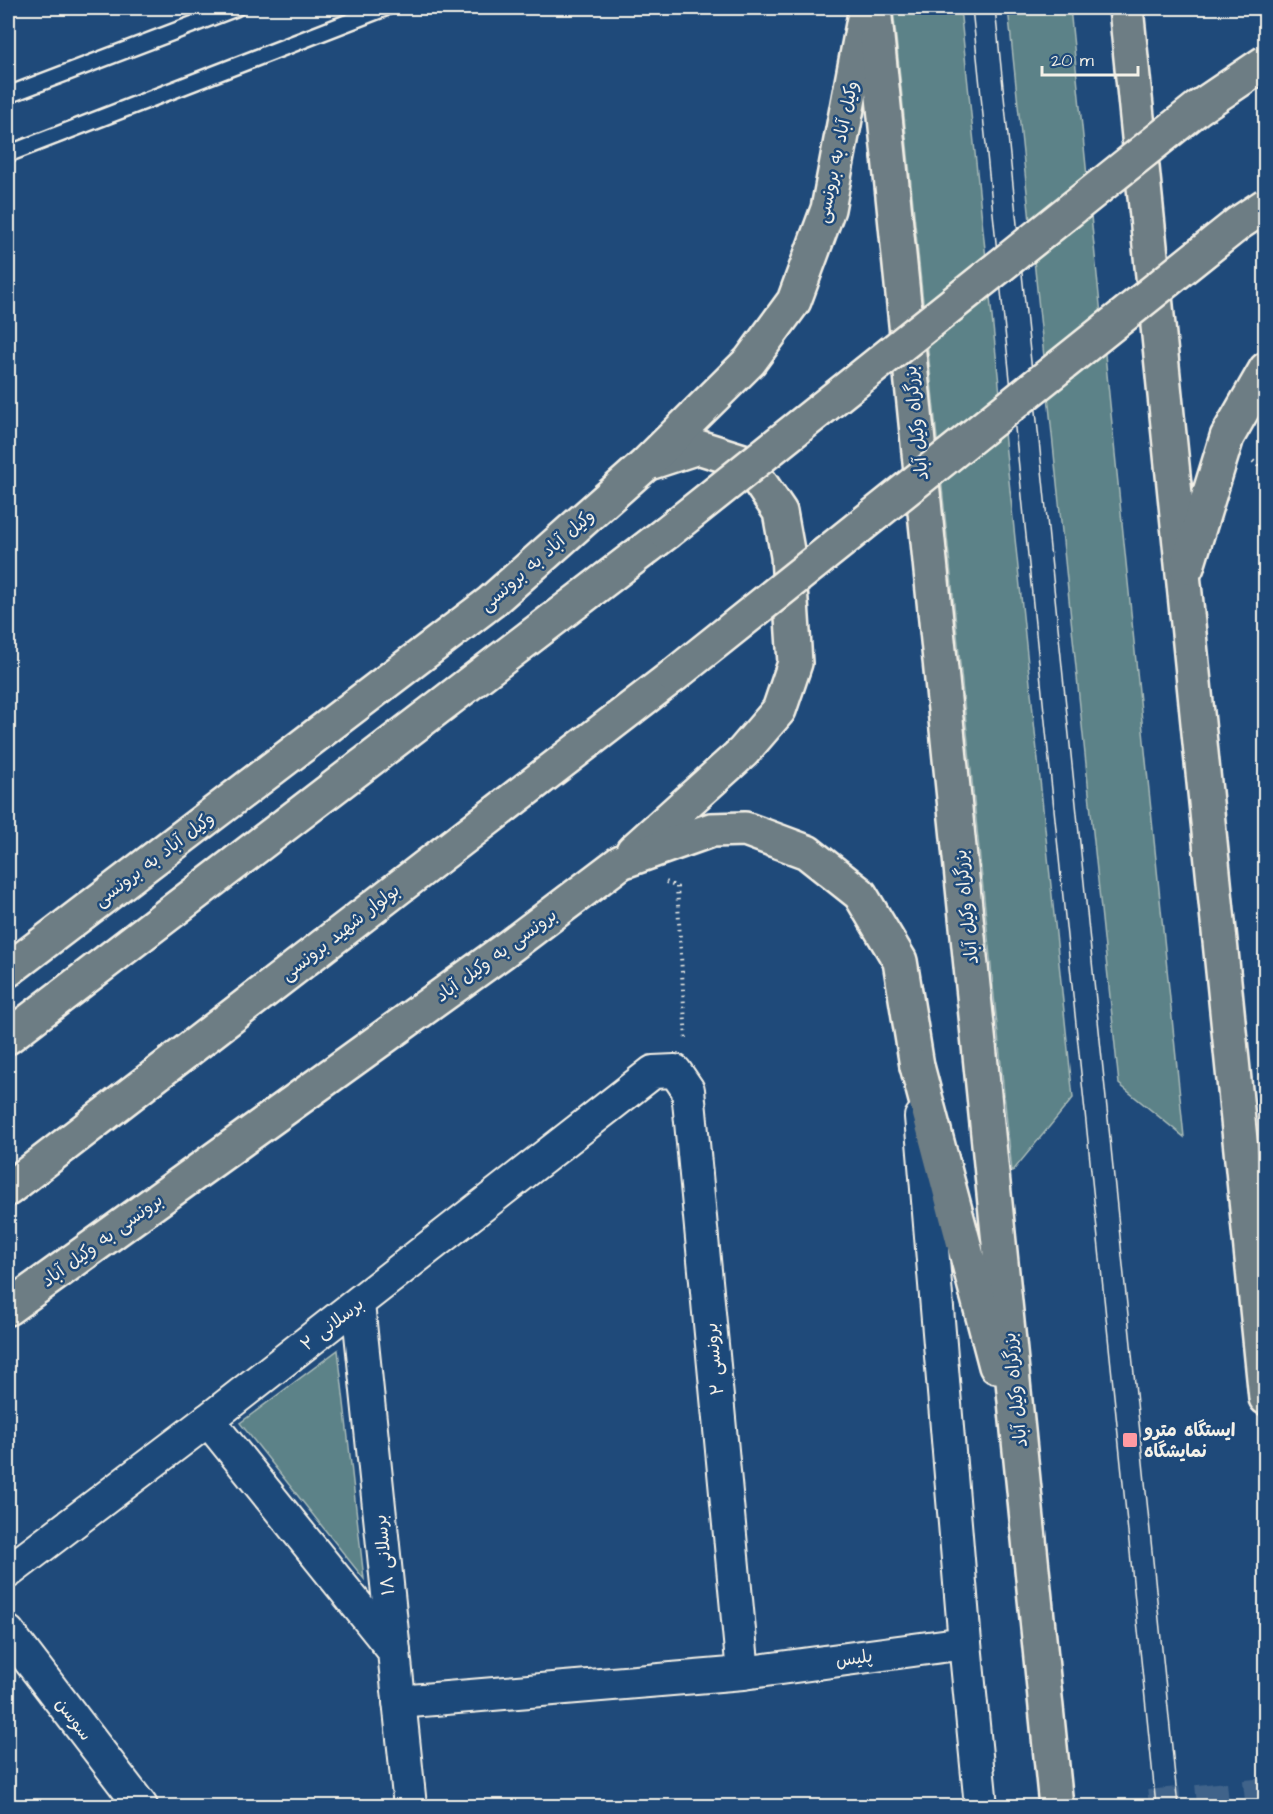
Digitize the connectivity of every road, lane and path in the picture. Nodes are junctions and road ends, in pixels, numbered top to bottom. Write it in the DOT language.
graph roads {
  1 [pos="236,8"];
  2 [pos="385,8"];
  3 [pos="866,8"];
  4 [pos="874,8"];
  5 [pos="1126,8"];
  6 [pos="1266,62"];
  7 [pos="8,95"];
  8 [pos="8,154"];
  9 [pos="1266,205"];
  10 [pos="1266,369"];
  11 [pos="645,465"];
  12 [pos="1266,510"];
  13 [pos="1183,580"];
  14 [pos="1265,619"];
  15 [pos="1266,767"];
  16 [pos="621,862"];
  17 [pos="8,970"];
  18 [pos="8,1037"];
  19 [pos="917,1066"];
  20 [pos="688,1090"];
  21 [pos="8,1189"];
  22 [pos="358,1304"];
  23 [pos="8,1308"];
  24 [pos="1266,1398"];
  25 [pos="208,1420"];
  26 [pos="1023,1466"];
  27 [pos="8,1572"];
  28 [pos="8,1632"];
  29 [pos="965,1643"];
  30 [pos="394,1651"];
  31 [pos="743,1673"];
  32 [pos="399,1702"];
  33 [pos="141,1806"];
  34 [pos="410,1806"];
  35 [pos="981,1806"];
  36 [pos="1056,1806"];
  1 -- 7 [label="lane"];
  2 -- 8 [label="lane"];
  3 -- 11 [label="main road, وکیل آباد به برونسی"];
  4 -- 26 [label="main road, بزرگراه وکیل آباد"];
  5 -- 13 [label="main road"];
  6 -- 18 [label="main road, bridge"];
  9 -- 21 [label="main road, بولوار شهید برونسی, bridge"];
  10 -- 13 [label="main road"];
  11 -- 16 [label="main road"];
  11 -- 17 [label="main road, وکیل آباد به برونسی"];
  12 -- 14 [label="path"];
  13 -- 24 [label="main road"];
  14 -- 15 [label="path"];
  16 -- 19 [label="main road, برونسی به وکیل آباد"];
  16 -- 20 [label="path"];
  16 -- 23 [label="main road, برونسی به وکیل آباد"];
  19 -- 26 [label="main road, برونسی به وکیل آباد"];
  19 -- 29 [label="street"];
  20 -- 22 [label="street, برسلانی ۲"];
  20 -- 31 [label="street, برونسی ۲"];
  22 -- 25 [label="street, برسلانی ۲"];
  22 -- 30 [label="street, برسلانی ۱۸"];
  25 -- 27 [label="street, برسلانی ۲"];
  25 -- 30 [label="street"];
  26 -- 36 [label="main road, بزرگراه وکیل آباد"];
  28 -- 33 [label="street, سوسن"];
  29 -- 31 [label="street, پلیس"];
  29 -- 35 [label="street"];
  30 -- 32 [label="street, برسلانی ۱۸"];
  31 -- 32 [label="street, پلیس"];
  32 -- 34 [label="street, برسلانی ۱۸"];
}
